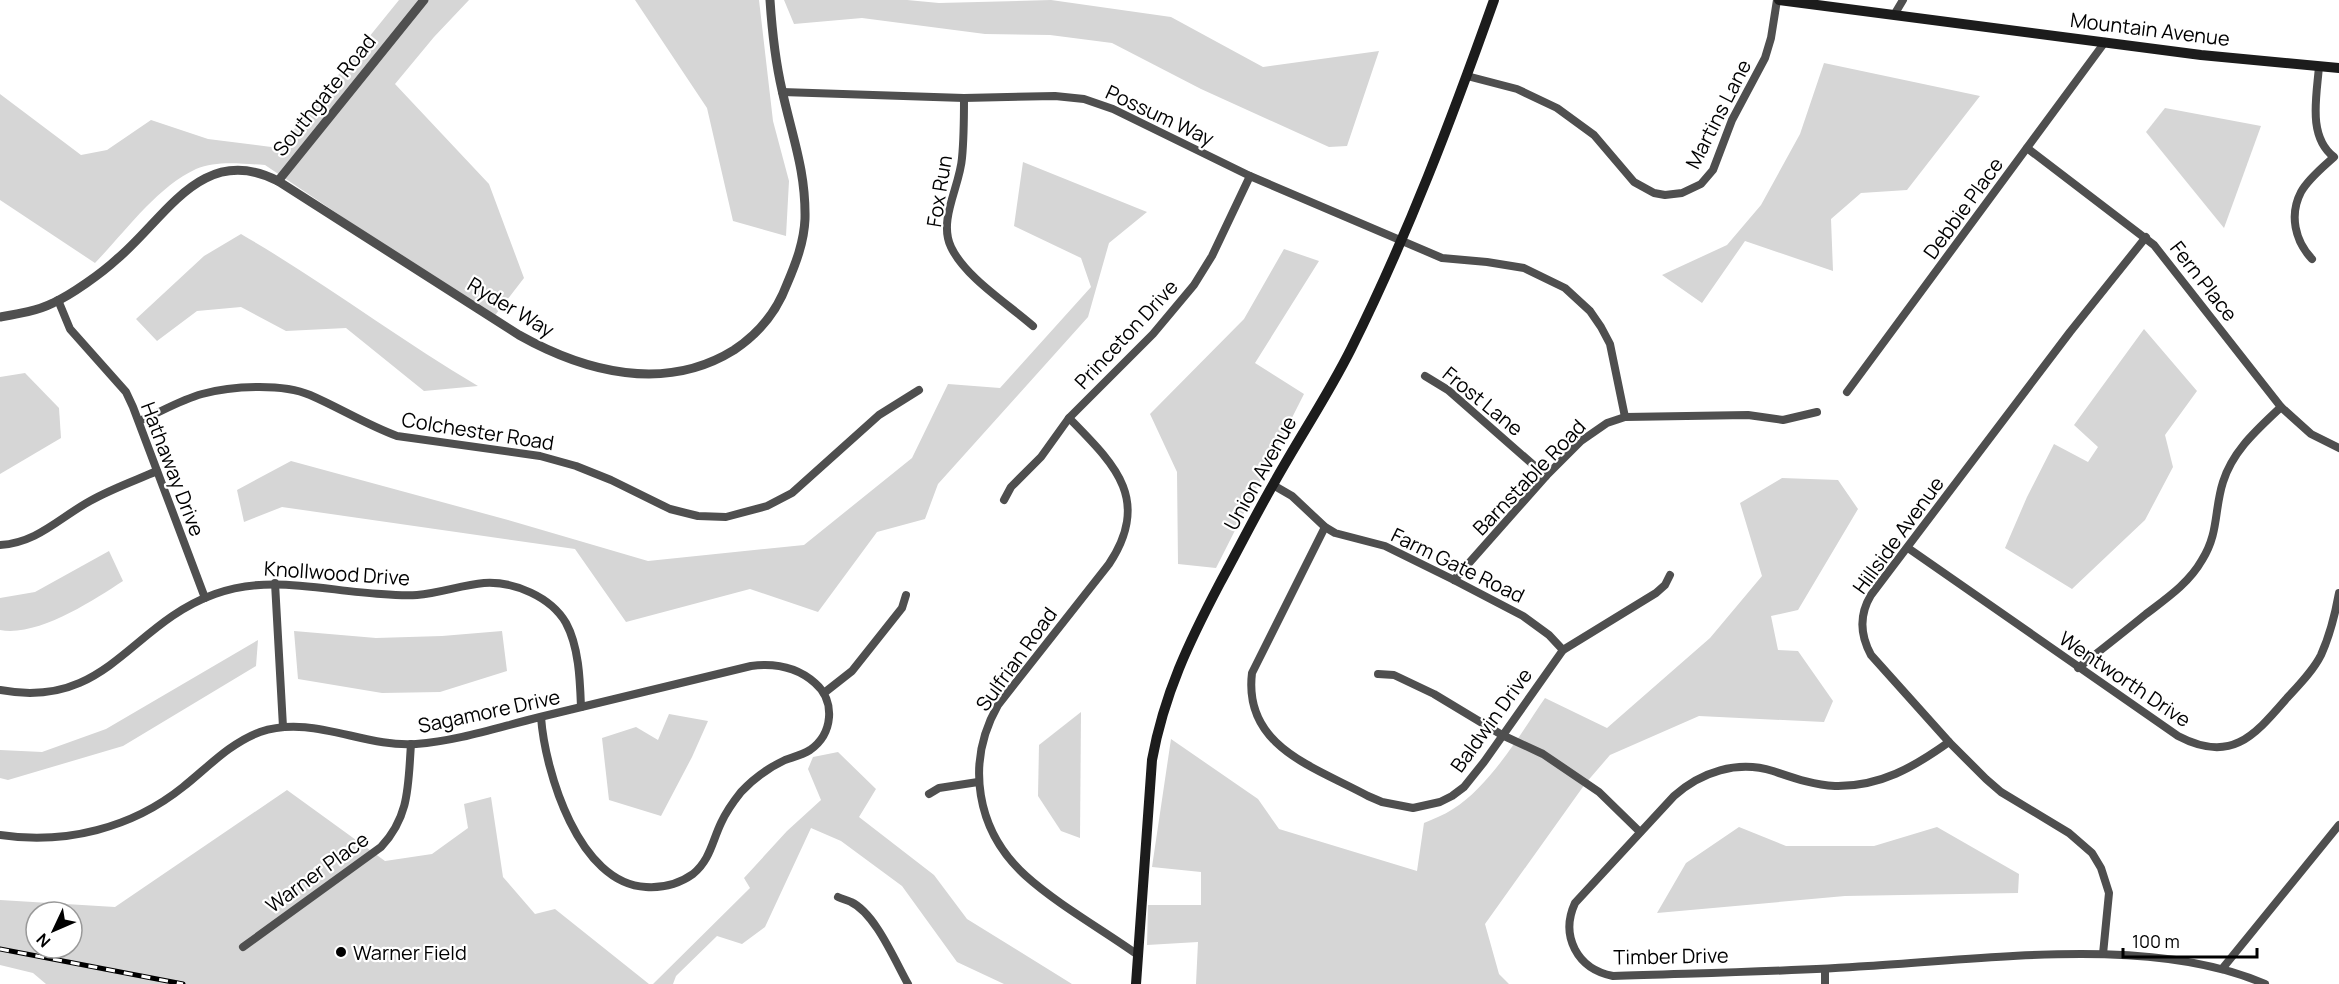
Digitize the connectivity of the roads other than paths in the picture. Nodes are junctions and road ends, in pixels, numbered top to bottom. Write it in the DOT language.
graph roads {
  1 [pos="424,0"];
  2 [pos="770,0"];
  3 [pos="1494,0"];
  4 [pos="1778,0"];
  5 [pos="1903,0"];
  6 [pos="1894,15"];
  7 [pos="2105,42"];
  8 [pos="2319,66"];
  9 [pos="2339,68"];
  10 [pos="1467,76"];
  11 [pos="782,92"];
  12 [pos="964,98"];
  13 [pos="2027,148"];
  14 [pos="1250,176"];
  15 [pos="279,181"];
  16 [pos="2146,237"];
  17 [pos="1400,240"];
  18 [pos="2312,259"];
  19 [pos="58,300"];
  20 [pos="0,317"];
  21 [pos="1033,326"];
  22 [pos="1425,376"];
  23 [pos="919,390"];
  24 [pos="1847,393"];
  25 [pos="2281,407"];
  26 [pos="1816,412"];
  27 [pos="1625,417"];
  28 [pos="1069,418"];
  29 [pos="139,421"];
  30 [pos="2339,447"];
  31 [pos="157,471"];
  32 [pos="1546,477"];
  33 [pos="1273,485"];
  34 [pos="1004,500"];
  35 [pos="1325,527"];
  36 [pos="0,545"];
  37 [pos="1908,548"];
  38 [pos="1670,575"];
  39 [pos="1454,580"];
  40 [pos="275,584"];
  41 [pos="2339,593"];
  42 [pos="906,595"];
  43 [pos="205,598"];
  44 [pos="1563,650"];
  45 [pos="2078,668"];
  46 [pos="1378,674"];
  47 [pos="0,690"];
  48 [pos="824,693"];
  49 [pos="581,707"];
  50 [pos="542,717"];
  51 [pos="284,727"];
  52 [pos="1502,735"];
  53 [pos="1949,742"];
  54 [pos="411,744"];
  55 [pos="978,782"];
  56 [pos="928,794"];
  57 [pos="2339,825"];
  58 [pos="1640,832"];
  59 [pos="0,836"];
  60 [pos="838,897"];
  61 [pos="243,947"];
  62 [pos="2103,954"];
  63 [pos="1138,955"];
  64 [pos="1825,969"];
  65 [pos="2222,969"];
  66 [pos="908,984"];
  67 [pos="1136,984"];
  68 [pos="1825,984"];
  69 [pos="2265,984"];
  1 -- 15 [label="street, Southgate Road"];
  2 -- 11 [label="street, Ryder Way"];
  3 -- 10 [label="main road, Union Avenue"];
  4 -- 6 [label="main road, Mountain Avenue"];
  4 -- 10 [label="street, Martins Lane"];
  5 -- 6 [label="street"];
  6 -- 7 [label="main road, Mountain Avenue"];
  7 -- 8 [label="main road, Mountain Avenue"];
  7 -- 13 [label="street, Debbie Place"];
  8 -- 9 [label="main road, Mountain Avenue"];
  8 -- 18 [label="street"];
  10 -- 17 [label="main road, Union Avenue"];
  11 -- 12 [label="street, Possum Way"];
  11 -- 15 [label="street, Ryder Way"];
  12 -- 14 [label="street, Possum Way"];
  12 -- 21 [label="street, Fox Run"];
  13 -- 16 [label="street, Fern Place"];
  13 -- 24 [label="street, Debbie Place"];
  14 -- 17 [label="street, Possum Way"];
  14 -- 28 [label="street, Princeton Drive"];
  15 -- 19 [label="street, Southgate Road"];
  16 -- 25 [label="street, Fern Place"];
  16 -- 37 [label="street, Hillside Avenue"];
  17 -- 27 [label="street, Possum Way"];
  17 -- 33 [label="main road, Union Avenue"];
  19 -- 20 [label="street, Southgate Road"];
  19 -- 29 [label="street, Hathaway Drive"];
  22 -- 32 [label="street, Frost Lane"];
  23 -- 29 [label="street, Colchester Road"];
  25 -- 30 [label="street, Fern Place"];
  25 -- 45 [label="street"];
  26 -- 27 [label="street, Barnstable Road"];
  27 -- 32 [label="street, Barnstable Road"];
  28 -- 34 [label="street, Princeton Drive"];
  28 -- 55 [label="street, Sulfrian Road"];
  29 -- 31 [label="street, Hathaway Drive"];
  31 -- 36 [label="street"];
  31 -- 43 [label="street, Hathaway Drive"];
  32 -- 39 [label="street, Barnstable Road"];
  33 -- 35 [label="street, Farm Gate Road"];
  33 -- 63 [label="main road, Union Avenue"];
  35 -- 39 [label="street, Farm Gate Road"];
  35 -- 52 [label="street, Baldwin Drive"];
  37 -- 45 [label="street, Wentworth Drive"];
  37 -- 53 [label="street, Hillside Avenue"];
  38 -- 44 [label="street, Baldwin Drive"];
  39 -- 44 [label="street, Farm Gate Road"];
  40 -- 43 [label="street, Knollwood Drive"];
  40 -- 49 [label="street, Knollwood Drive"];
  40 -- 51 [label="street"];
  41 -- 45 [label="street, Wentworth Drive"];
  42 -- 48 [label="street"];
  43 -- 47 [label="street, Knollwood Drive"];
  44 -- 52 [label="street, Baldwin Drive"];
  46 -- 52 [label="street"];
  48 -- 49 [label="street, Sagamore Drive"];
  48 -- 50 [label="street"];
  49 -- 50 [label="street, Sagamore Drive"];
  50 -- 54 [label="street, Sagamore Drive"];
  51 -- 54 [label="street, Sagamore Drive"];
  51 -- 59 [label="street, Sagamore Drive"];
  52 -- 58 [label="street"];
  53 -- 58 [label="street, Timber Drive"];
  53 -- 62 [label="street, Hillside Avenue"];
  54 -- 61 [label="street, Warner Place"];
  55 -- 56 [label="street"];
  55 -- 63 [label="street, Sulfrian Road"];
  57 -- 65 [label="street"];
  58 -- 64 [label="street, Timber Drive"];
  60 -- 66 [label="street"];
  62 -- 64 [label="street, Timber Drive"];
  62 -- 65 [label="street, Timber Drive"];
  63 -- 67 [label="main road, Union Avenue"];
  64 -- 68 [label="street"];
  65 -- 69 [label="street, Timber Drive"];
}
